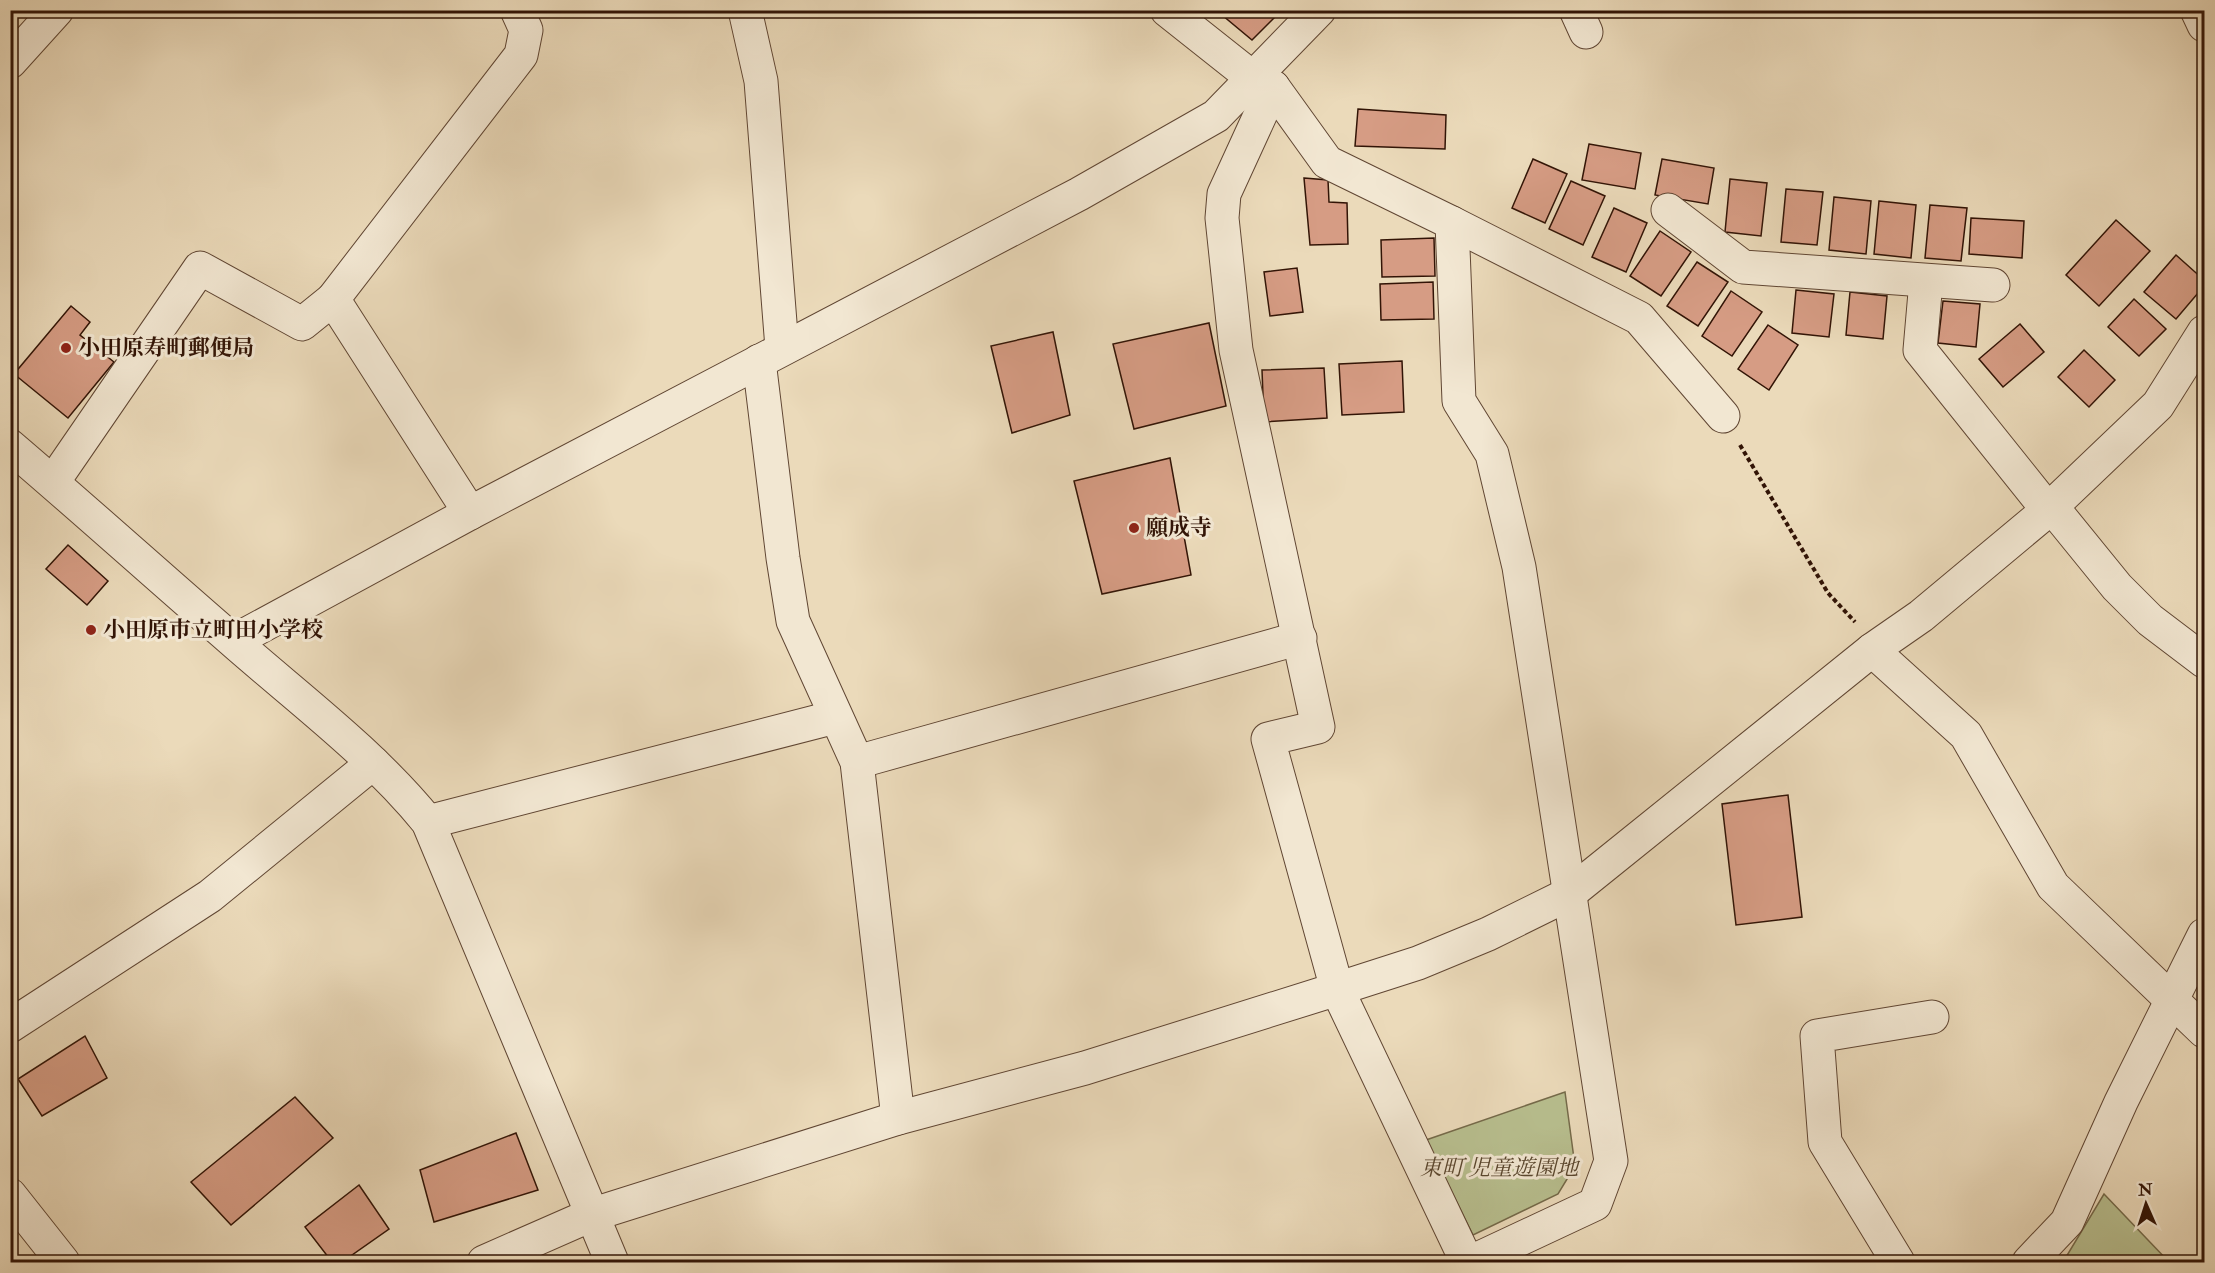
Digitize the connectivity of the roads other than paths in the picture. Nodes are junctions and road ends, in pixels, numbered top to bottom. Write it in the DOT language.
graph roads {
  1 [pos="57,10"];
  2 [pos="517,10"];
  3 [pos="745,10"];
  4 [pos="1167,10"];
  5 [pos="1319,10"];
  6 [pos="2197,10"];
  7 [pos="2205,25"];
  8 [pos="10,62"];
  9 [pos="1264,83"];
  10 [pos="1668,210"];
  11 [pos="1452,223"];
  12 [pos="1926,281"];
  13 [pos="1993,285"];
  14 [pos="333,298"];
  15 [pos="2205,332"];
  16 [pos="770,355"];
  17 [pos="1723,416"];
  18 [pos="10,446"];
  19 [pos="53,482"];
  20 [pos="2050,508"];
  21 [pos="470,513"];
  22 [pos="1300,638"];
  23 [pos="234,642"];
  24 [pos="1872,650"];
  25 [pos="2205,661"];
  26 [pos="835,717"];
  27 [pos="857,762"];
  28 [pos="373,763"];
  29 [pos="428,822"];
  30 [pos="1569,894"];
  31 [pos="2205,935"];
  32 [pos="1337,989"];
  33 [pos="2171,1000"];
  34 [pos="1932,1017"];
  35 [pos="10,1026"];
  36 [pos="2205,1031"];
  37 [pos="898,1118"];
  38 [pos="10,1196"];
  39 [pos="591,1215"];
  40 [pos="63,1263"];
  41 [pos="484,1263"];
  42 [pos="612,1263"];
  43 [pos="1469,1263"];
  44 [pos="1898,1263"];
  45 [pos="2029,1263"];
  1 -- 8 [label="street"];
  2 -- 14 [label="street"];
  3 -- 16 [label="street"];
  4 -- 9 [label="street"];
  5 -- 9 [label="street"];
  6 -- 7 [label="street"];
  9 -- 11 [label="street"];
  9 -- 16 [label="street"];
  9 -- 22 [label="street"];
  10 -- 12 [label="street"];
  11 -- 17 [label="street"];
  11 -- 30 [label="street"];
  12 -- 13 [label="street"];
  12 -- 20 [label="street"];
  14 -- 19 [label="street"];
  14 -- 21 [label="street"];
  15 -- 20 [label="street"];
  16 -- 21 [label="street"];
  16 -- 26 [label="street"];
  18 -- 19 [label="street"];
  19 -- 23 [label="street"];
  20 -- 24 [label="street"];
  20 -- 25 [label="street"];
  21 -- 23 [label="street"];
  22 -- 27 [label="street"];
  22 -- 32 [label="street"];
  23 -- 28 [label="street"];
  24 -- 30 [label="street"];
  24 -- 33 [label="street"];
  26 -- 27 [label="street"];
  26 -- 29 [label="street"];
  27 -- 37 [label="street"];
  28 -- 29 [label="street"];
  28 -- 35 [label="street"];
  29 -- 39 [label="street"];
  30 -- 32 [label="street"];
  30 -- 43 [label="street"];
  31 -- 33 [label="street"];
  32 -- 37 [label="street"];
  32 -- 43 [label="street"];
  33 -- 36 [label="street"];
  33 -- 45 [label="street"];
  34 -- 44 [label="street"];
  37 -- 39 [label="street"];
  38 -- 40 [label="street"];
  39 -- 41 [label="street"];
  39 -- 42 [label="street"];
}
